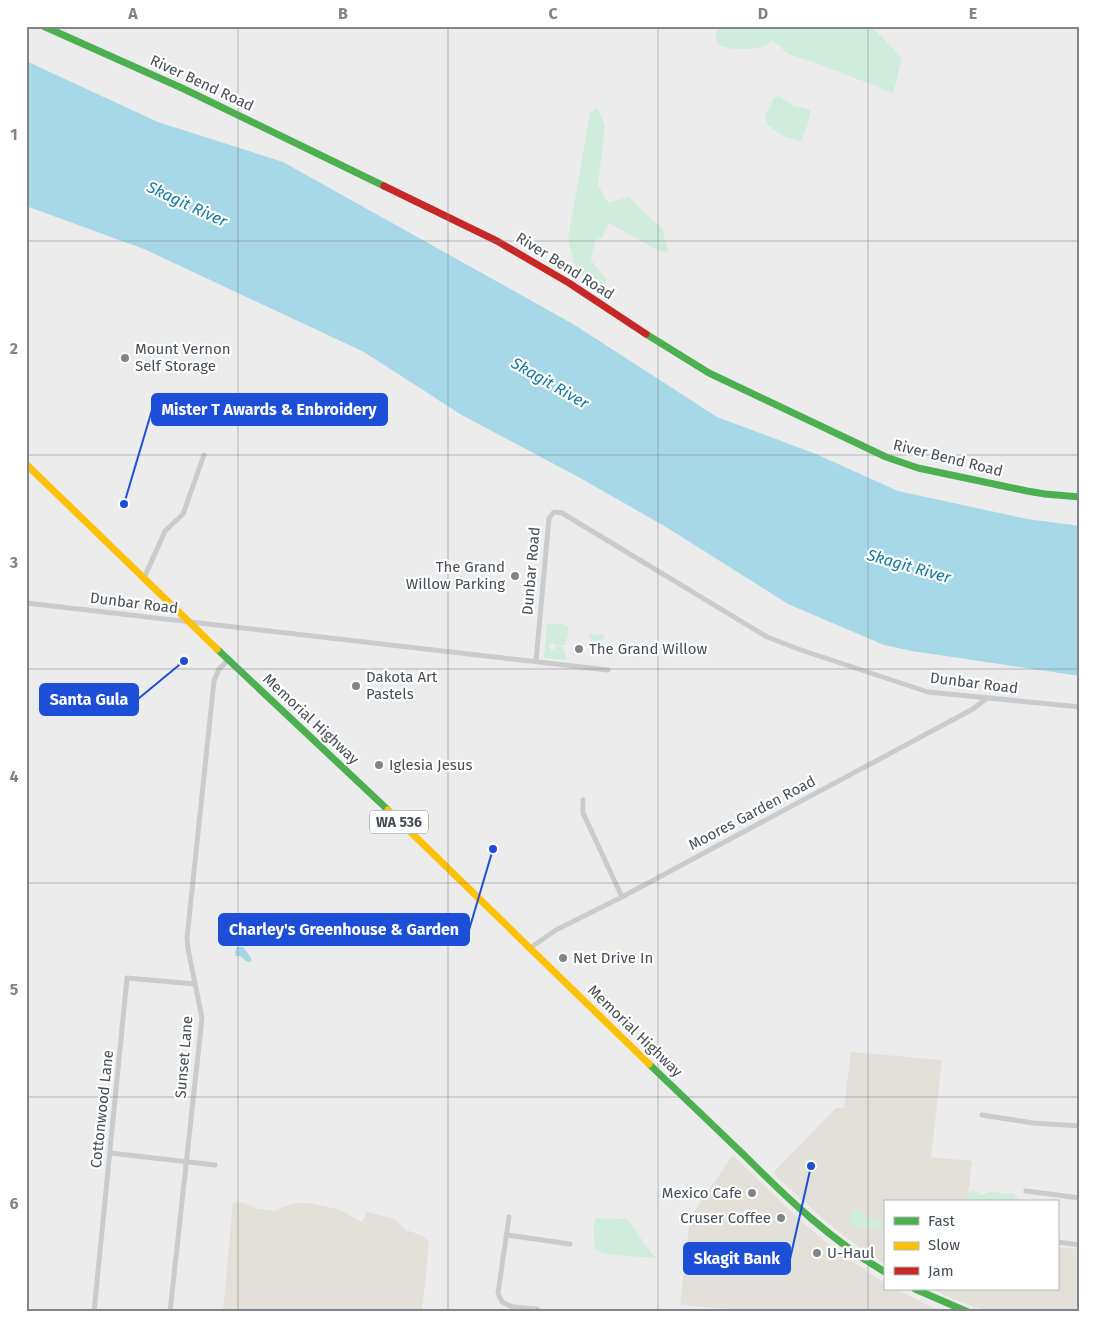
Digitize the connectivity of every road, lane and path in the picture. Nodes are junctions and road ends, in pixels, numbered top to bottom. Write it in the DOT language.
graph roads {
  1 [pos="44,26"];
  2 [pos="204,455"];
  3 [pos="26,464"];
  4 [pos="1080,497"];
  5 [pos="144,578"];
  6 [pos="26,603"];
  7 [pos="190,622"];
  8 [pos="228,660"];
  9 [pos="536,661"];
  10 [pos="608,670"];
  11 [pos="986,699"];
  12 [pos="1080,707"];
  13 [pos="583,800"];
  14 [pos="622,897"];
  15 [pos="530,948"];
  16 [pos="195,984"];
  17 [pos="982,1116"];
  18 [pos="1080,1126"];
  19 [pos="110,1153"];
  20 [pos="186,1162"];
  21 [pos="215,1165"];
  22 [pos="1026,1192"];
  23 [pos="1080,1198"];
  24 [pos="509,1217"];
  25 [pos="507,1235"];
  26 [pos="1058,1242"];
  27 [pos="570,1244"];
  28 [pos="1080,1245"];
  29 [pos="884,1271"];
  30 [pos="917,1290"];
  31 [pos="94,1312"];
  32 [pos="170,1312"];
  33 [pos="540,1312"];
  34 [pos="968,1312"];
  1 -- 4 [label="main road, River Bend Road"];
  2 -- 5 [label="street"];
  3 -- 5 [label="main road, Memorial Highway / WA 536"];
  5 -- 7 [label="main road, Memorial Highway / WA 536"];
  6 -- 7 [label="street, Dunbar Road"];
  7 -- 8 [label="main road, Memorial Highway / WA 536"];
  7 -- 9 [label="street, Dunbar Road"];
  8 -- 15 [label="main road, Memorial Highway / WA 536"];
  8 -- 16 [label="street, Sunset Lane"];
  9 -- 10 [label="street"];
  9 -- 11 [label="street, Dunbar Road"];
  11 -- 12 [label="street, Dunbar Road"];
  11 -- 14 [label="street, Moores Garden Road"];
  13 -- 14 [label="street"];
  14 -- 15 [label="street, Moores Garden Road"];
  15 -- 29 [label="main road, Memorial Highway / WA 536"];
  16 -- 19 [label="street, Cottonwood Lane"];
  16 -- 20 [label="street, Sunset Lane"];
  17 -- 18 [label="street"];
  19 -- 20 [label="street"];
  19 -- 31 [label="street, Cottonwood Lane"];
  20 -- 21 [label="street"];
  20 -- 32 [label="street, Sunset Lane"];
  22 -- 23 [label="street"];
  24 -- 25 [label="street"];
  25 -- 27 [label="street"];
  25 -- 33 [label="street"];
  26 -- 28 [label="street"];
  30 -- 34 [label="main road"];
}
